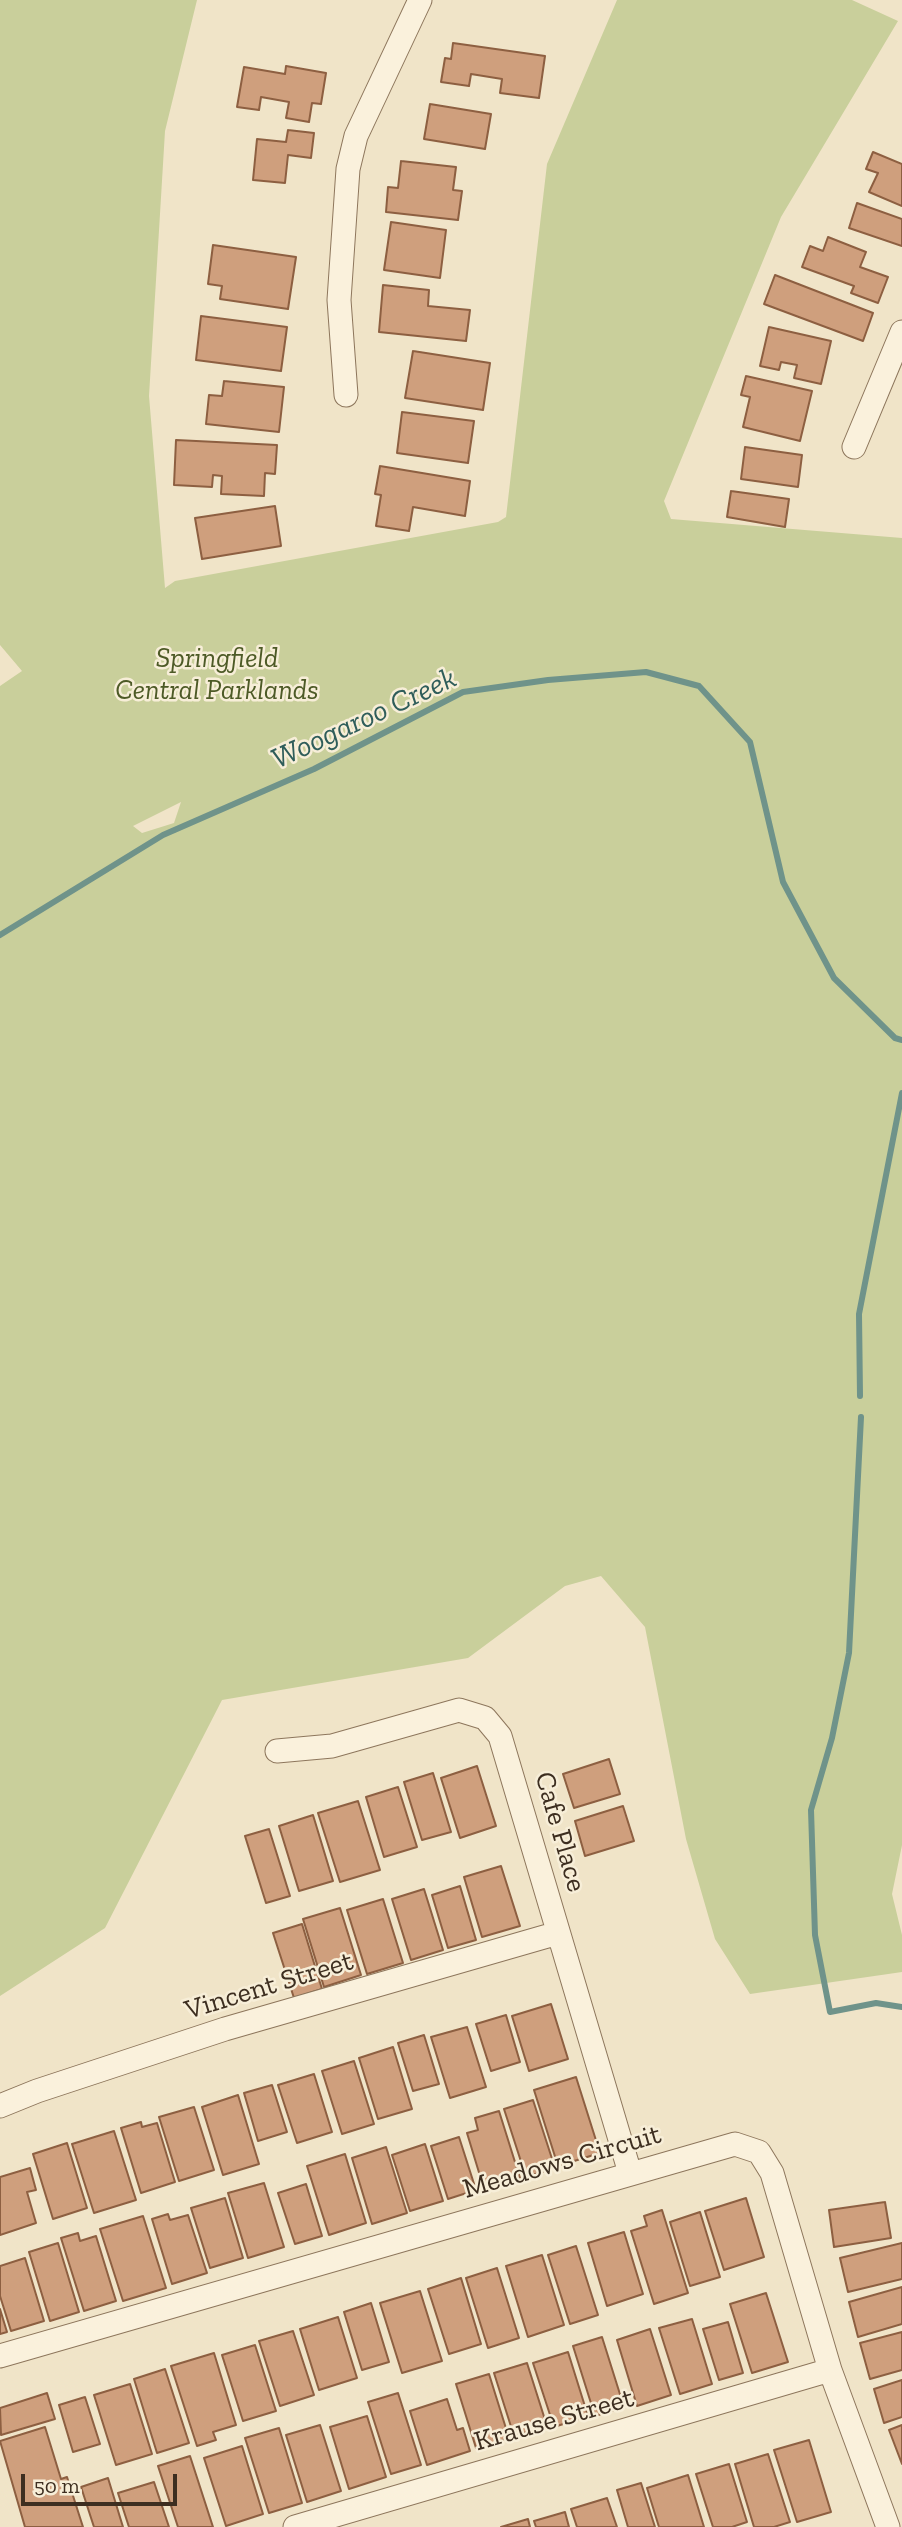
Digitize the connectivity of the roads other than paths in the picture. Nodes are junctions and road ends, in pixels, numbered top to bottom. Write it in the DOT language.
graph roads {
  1 [pos="420,0"];
  2 [pos="902,332"];
  3 [pos="346,395"];
  4 [pos="854,447"];
  5 [pos="277,1751"];
  6 [pos="558,1933"];
  7 [pos="0,2106"];
  8 [pos="630,2173"];
  9 [pos="0,2356"];
  10 [pos="830,2370"];
  11 [pos="295,2527"];
  12 [pos="888,2527"];
  1 -- 3 [label="street"];
  2 -- 4 [label="street"];
  5 -- 6 [label="street, Cafe Place"];
  6 -- 7 [label="street, Vincent Street"];
  6 -- 8 [label="street, Cafe Place"];
  8 -- 9 [label="street, Meadows Circuit"];
  8 -- 10 [label="street, Meadows Circuit"];
  10 -- 11 [label="street, Krause Street"];
  10 -- 12 [label="street, Meadows Circuit"];
}
